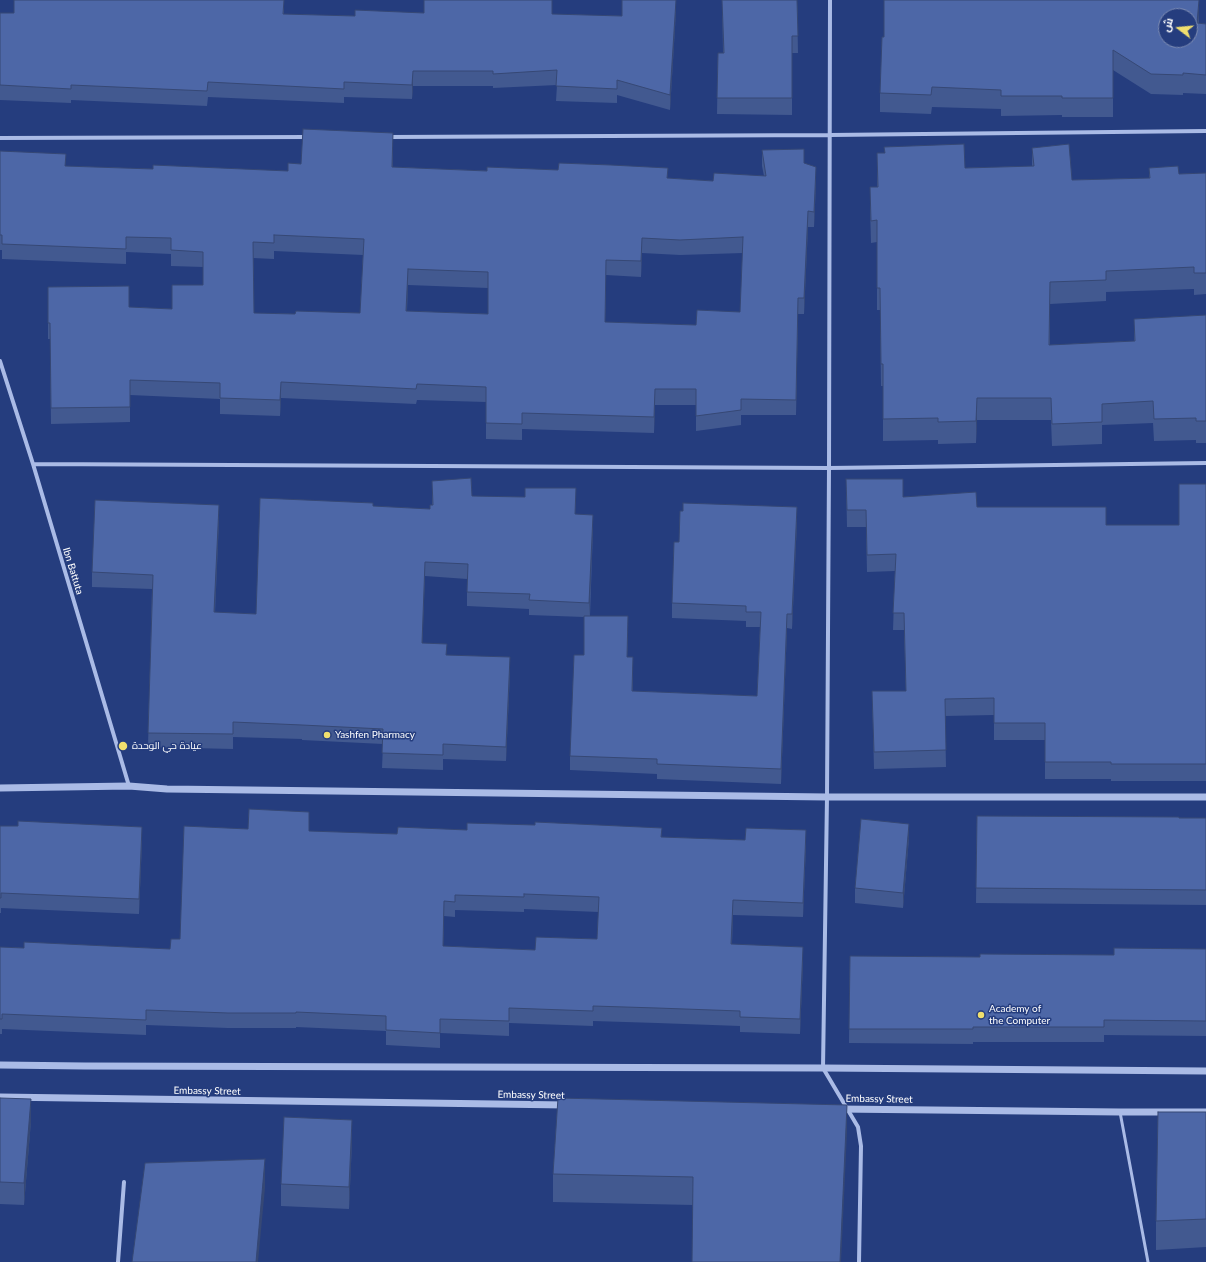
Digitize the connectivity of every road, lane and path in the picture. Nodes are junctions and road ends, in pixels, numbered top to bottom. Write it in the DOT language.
graph roads {
  1 [pos="830,0"];
  2 [pos="1206,131"];
  3 [pos="830,135"];
  4 [pos="311,137"];
  5 [pos="383,137"];
  6 [pos="0,138"];
  7 [pos="0,361"];
  8 [pos="1206,463"];
  9 [pos="33,464"];
  10 [pos="829,468"];
  11 [pos="129,786"];
  12 [pos="0,788"];
  13 [pos="827,797"];
  14 [pos="1206,797"];
  15 [pos="0,1065"];
  16 [pos="823,1068"];
  17 [pos="1206,1071"];
  18 [pos="0,1097"];
  19 [pos="574,1105"];
  20 [pos="830,1108"];
  21 [pos="846,1109"];
  22 [pos="1120,1112"];
  23 [pos="1206,1112"];
  24 [pos="124,1182"];
  25 [pos="118,1262"];
  26 [pos="859,1262"];
  27 [pos="1148,1262"];
  1 -- 3 [label="street"];
  2 -- 3 [label="street"];
  3 -- 5 [label="street"];
  3 -- 10 [label="street"];
  4 -- 6 [label="street"];
  7 -- 9 [label="street, Ibn Battuta"];
  8 -- 10 [label="street"];
  9 -- 10 [label="street"];
  9 -- 11 [label="street, Ibn Battuta"];
  10 -- 13 [label="street"];
  11 -- 12 [label="street"];
  11 -- 13 [label="street"];
  13 -- 14 [label="street"];
  13 -- 16 [label="street"];
  15 -- 16 [label="street"];
  16 -- 17 [label="street"];
  16 -- 21 [label="street"];
  18 -- 19 [label="street, Embassy Street"];
  20 -- 21 [label="street, Embassy Street"];
  21 -- 22 [label="street, Embassy Street"];
  21 -- 26 [label="street"];
  22 -- 23 [label="street, Embassy Street"];
  22 -- 27 [label="lane"];
  24 -- 25 [label="street"];
}
